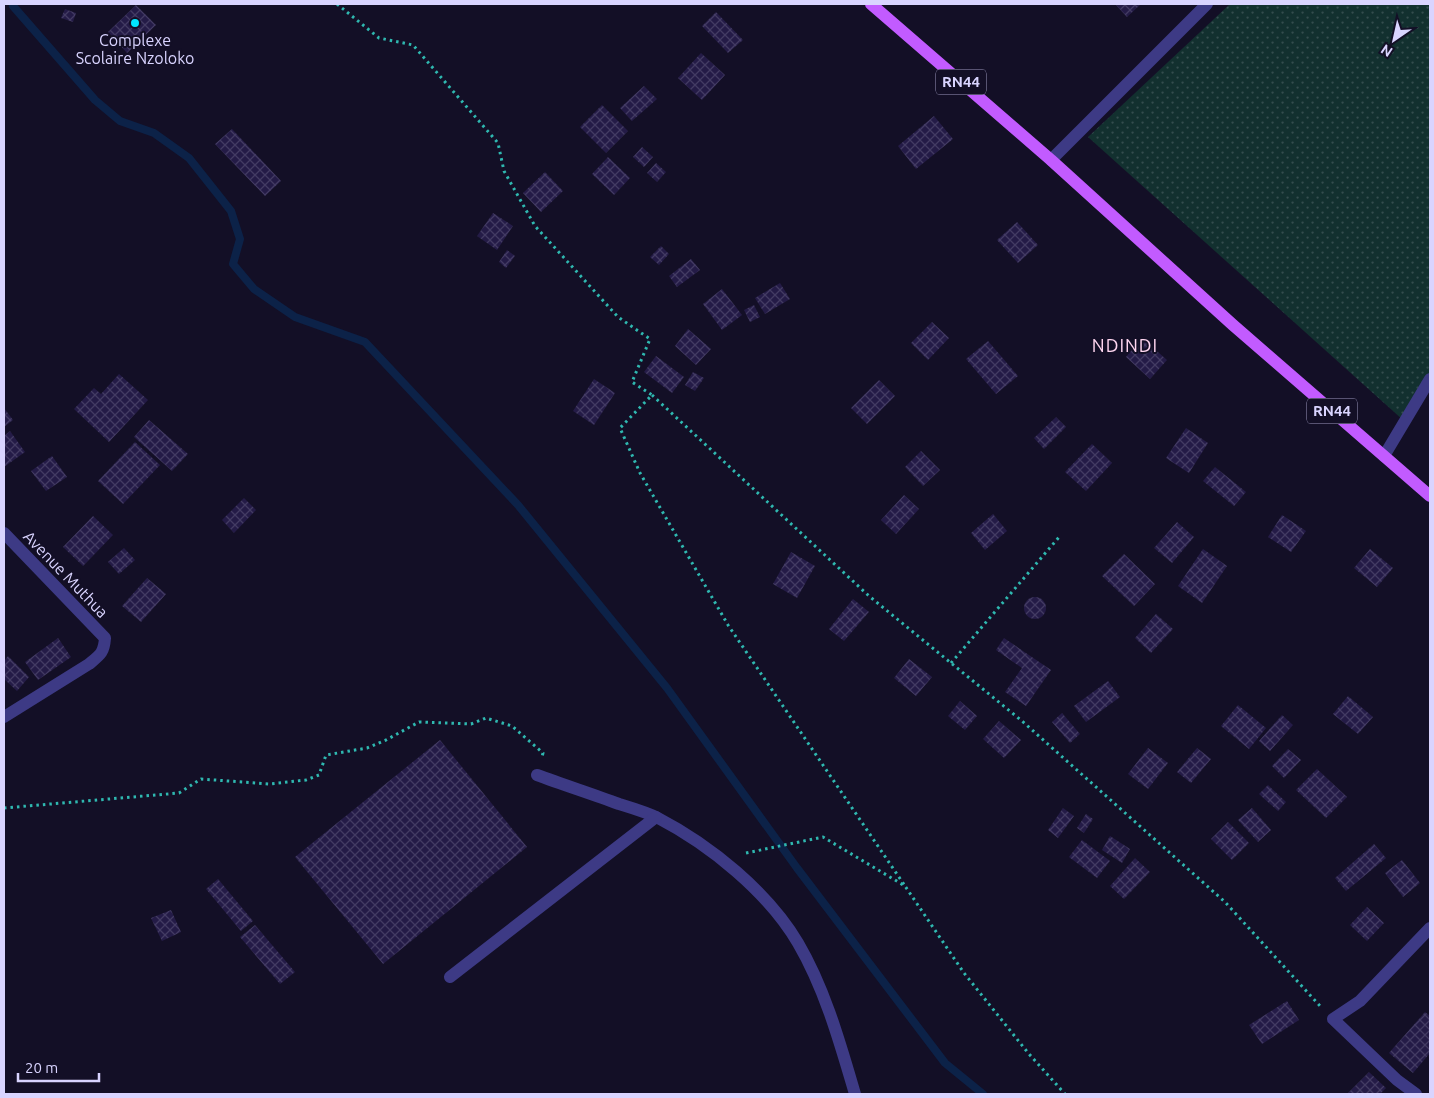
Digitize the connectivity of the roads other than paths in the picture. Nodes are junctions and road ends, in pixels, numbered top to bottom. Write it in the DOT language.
graph roads {
  1 [pos="871,4"];
  2 [pos="1207,4"];
  3 [pos="1051,160"];
  4 [pos="1430,379"];
  5 [pos="1384,456"];
  6 [pos="1430,496"];
  7 [pos="4,534"];
  8 [pos="4,717"];
  9 [pos="537,775"];
  10 [pos="656,817"];
  11 [pos="1430,928"];
  12 [pos="450,977"];
  13 [pos="855,1094"];
  14 [pos="1416,1094"];
  1 -- 3 [label="main road, RN44"];
  2 -- 3 [label="street"];
  3 -- 5 [label="main road, RN44"];
  4 -- 5 [label="street"];
  5 -- 6 [label="main road, RN44"];
  7 -- 8 [label="street, Avenue Muthua"];
  9 -- 10 [label="street"];
  10 -- 12 [label="street"];
  10 -- 13 [label="street"];
  11 -- 14 [label="street"];
}
